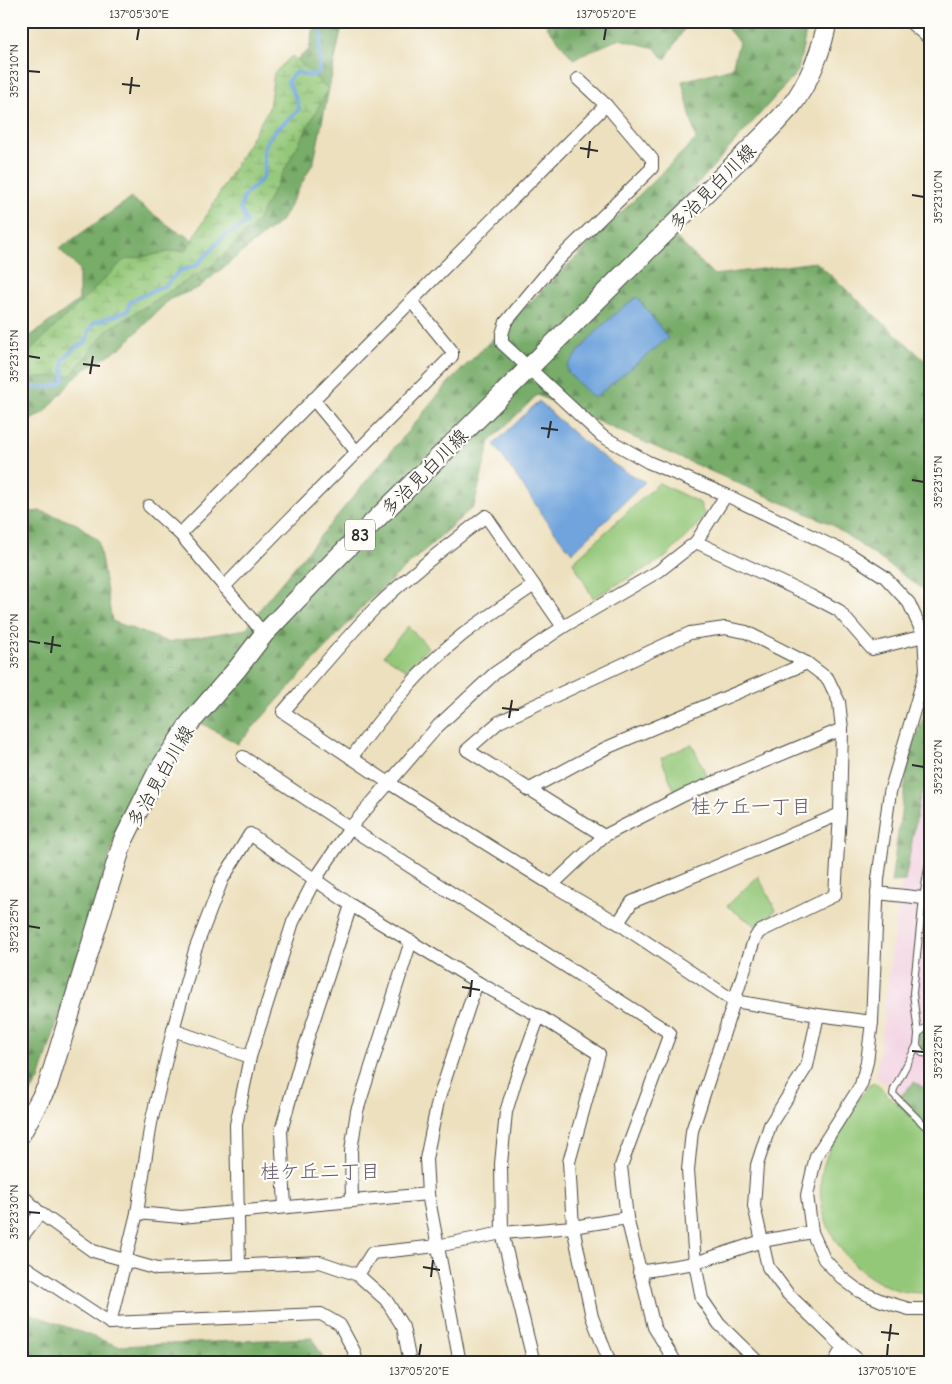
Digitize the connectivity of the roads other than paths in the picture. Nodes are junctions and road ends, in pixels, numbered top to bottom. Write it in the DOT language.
graph roads {
  1 [pos="827,21"];
  2 [pos="911,21"];
  3 [pos="931,38"];
  4 [pos="578,79"];
  5 [pos="606,105"];
  6 [pos="411,301"];
  7 [pos="530,368"];
  8 [pos="314,398"];
  9 [pos="356,451"];
  10 [pos="726,495"];
  11 [pos="149,506"];
  12 [pos="180,534"];
  13 [pos="696,542"];
  14 [pos="534,585"];
  15 [pos="224,587"];
  16 [pos="563,627"];
  17 [pos="264,634"];
  18 [pos="924,636"];
  19 [pos="807,663"];
  20 [pos="842,729"];
  21 [pos="243,757"];
  22 [pos="351,758"];
  23 [pos="389,783"];
  24 [pos="528,790"];
  25 [pos="840,814"];
  26 [pos="350,828"];
  27 [pos="604,836"];
  28 [pos="931,850"];
  29 [pos="314,881"];
  30 [pos="552,884"];
  31 [pos="877,893"];
  32 [pos="923,898"];
  33 [pos="351,905"];
  34 [pos="618,923"];
  35 [pos="411,940"];
  36 [pos="477,982"];
  37 [pos="734,1001"];
  38 [pos="818,1015"];
  39 [pos="539,1016"];
  40 [pos="872,1022"];
  41 [pos="931,1028"];
  42 [pos="173,1030"];
  43 [pos="918,1034"];
  44 [pos="917,1045"];
  45 [pos="931,1054"];
  46 [pos="250,1057"];
  47 [pos="931,1132"];
  48 [pos="21,1134"];
  49 [pos="21,1194"];
  50 [pos="428,1194"];
  51 [pos="352,1201"];
  52 [pos="285,1207"];
  53 [pos="238,1211"];
  54 [pos="40,1213"];
  55 [pos="137,1213"];
  56 [pos="627,1218"];
  57 [pos="573,1226"];
  58 [pos="812,1232"];
  59 [pos="502,1233"];
  60 [pos="21,1238"];
  61 [pos="762,1241"];
  62 [pos="437,1246"];
  63 [pos="126,1261"];
  64 [pos="694,1263"];
  65 [pos="21,1264"];
  66 [pos="239,1265"];
  67 [pos="639,1272"];
  68 [pos="358,1275"];
  69 [pos="931,1309"];
  70 [pos="110,1323"];
  71 [pos="843,1347"];
  72 [pos="357,1363"];
  73 [pos="410,1363"];
  74 [pos="460,1363"];
  75 [pos="534,1363"];
  76 [pos="610,1363"];
  77 [pos="676,1363"];
  78 [pos="759,1363"];
  79 [pos="834,1363"];
  80 [pos="862,1363"];
  1 -- 7 [label="main road, 多治見白川線 / 83"];
  2 -- 3 [label="street"];
  4 -- 5 [label="street"];
  5 -- 6 [label="street"];
  5 -- 7 [label="street"];
  6 -- 8 [label="street"];
  6 -- 9 [label="street"];
  7 -- 10 [label="street"];
  7 -- 17 [label="main road, 多治見白川線 / 83"];
  8 -- 9 [label="street"];
  8 -- 12 [label="street"];
  9 -- 15 [label="street"];
  10 -- 13 [label="street"];
  10 -- 18 [label="street"];
  11 -- 12 [label="street"];
  12 -- 15 [label="street"];
  13 -- 16 [label="street"];
  13 -- 18 [label="street"];
  14 -- 16 [label="street"];
  14 -- 22 [label="street"];
  14 -- 22 [label="street"];
  15 -- 17 [label="street"];
  16 -- 23 [label="street"];
  17 -- 48 [label="main road, 多治見白川線 / 83"];
  18 -- 31 [label="street"];
  19 -- 20 [label="street"];
  19 -- 24 [label="street"];
  19 -- 24 [label="street"];
  20 -- 25 [label="street"];
  20 -- 27 [label="street"];
  21 -- 26 [label="street"];
  22 -- 23 [label="street"];
  23 -- 26 [label="street"];
  23 -- 30 [label="street"];
  24 -- 27 [label="street"];
  25 -- 34 [label="street"];
  25 -- 37 [label="street"];
  26 -- 29 [label="street"];
  26 -- 56 [label="street"];
  27 -- 30 [label="street"];
  28 -- 32 [label="lane"];
  29 -- 33 [label="street"];
  29 -- 42 [label="street"];
  29 -- 46 [label="street"];
  30 -- 34 [label="street"];
  31 -- 32 [label="street"];
  31 -- 40 [label="street"];
  32 -- 43 [label="lane"];
  33 -- 35 [label="street"];
  33 -- 52 [label="street"];
  34 -- 37 [label="street"];
  35 -- 36 [label="street"];
  35 -- 51 [label="street"];
  36 -- 39 [label="street"];
  36 -- 50 [label="street"];
  37 -- 38 [label="street"];
  37 -- 64 [label="street"];
  38 -- 40 [label="street"];
  38 -- 61 [label="street"];
  39 -- 57 [label="street"];
  39 -- 59 [label="street"];
  40 -- 58 [label="street"];
  41 -- 43 [label="lane"];
  42 -- 46 [label="street"];
  42 -- 55 [label="street"];
  43 -- 44 [label="lane"];
  44 -- 45 [label="lane"];
  44 -- 47 [label="lane"];
  46 -- 53 [label="street"];
  49 -- 54 [label="street"];
  50 -- 51 [label="street"];
  50 -- 62 [label="street"];
  51 -- 52 [label="street"];
  52 -- 53 [label="street"];
  53 -- 55 [label="street"];
  53 -- 66 [label="street"];
  54 -- 60 [label="street"];
  54 -- 63 [label="street"];
  55 -- 63 [label="street"];
  56 -- 57 [label="street"];
  56 -- 67 [label="street"];
  57 -- 59 [label="street"];
  57 -- 76 [label="street"];
  58 -- 61 [label="street"];
  58 -- 69 [label="street"];
  59 -- 62 [label="street"];
  59 -- 75 [label="street"];
  61 -- 64 [label="street"];
  61 -- 71 [label="street"];
  62 -- 68 [label="street"];
  62 -- 74 [label="street"];
  63 -- 66 [label="street"];
  63 -- 70 [label="street"];
  64 -- 67 [label="street"];
  64 -- 78 [label="street"];
  65 -- 70 [label="street"];
  66 -- 68 [label="street"];
  67 -- 77 [label="street"];
  68 -- 73 [label="street"];
  70 -- 72 [label="street"];
  71 -- 79 [label="street"];
  71 -- 80 [label="street"];
}
